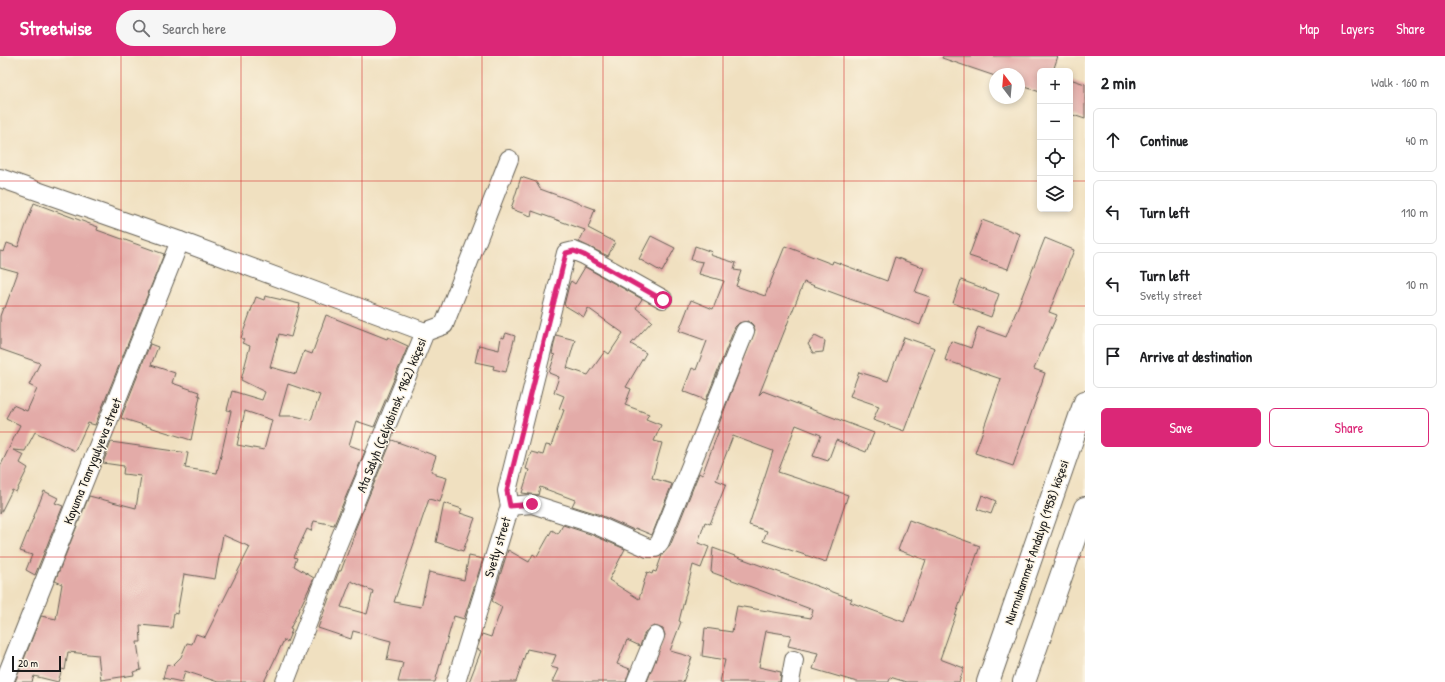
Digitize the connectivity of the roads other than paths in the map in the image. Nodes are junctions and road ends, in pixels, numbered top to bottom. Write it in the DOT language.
graph roads {
  1 [pos="509,159"];
  2 [pos="0,178"];
  3 [pos="180,240"];
  4 [pos="663,300"];
  5 [pos="745,331"];
  6 [pos="425,332"];
  7 [pos="1085,402"];
  8 [pos="510,506"];
  9 [pos="1085,508"];
  10 [pos="655,636"];
  11 [pos="794,660"];
  12 [pos="4,682"];
  13 [pos="286,682"];
  14 [pos="456,682"];
  15 [pos="636,682"];
  16 [pos="790,682"];
  17 [pos="988,682"];
  18 [pos="1024,682"];
  1 -- 6 [label="street, Ata Salyh (Çelýabinsk, 1962) köçesi"];
  2 -- 3 [label="street"];
  3 -- 6 [label="street"];
  3 -- 12 [label="street, Kayuma Tanrygulyeva street"];
  4 -- 8 [label="street"];
  5 -- 8 [label="street, Svetly street"];
  6 -- 13 [label="street, Ata Salyh (Çelýabinsk, 1962) köçesi"];
  7 -- 17 [label="main road, Nurmuhammet Andalyp (1958) köçesi"];
  8 -- 14 [label="street, Svetly street"];
  9 -- 18 [label="main road"];
  10 -- 15 [label="street"];
  11 -- 16 [label="street"];
}
